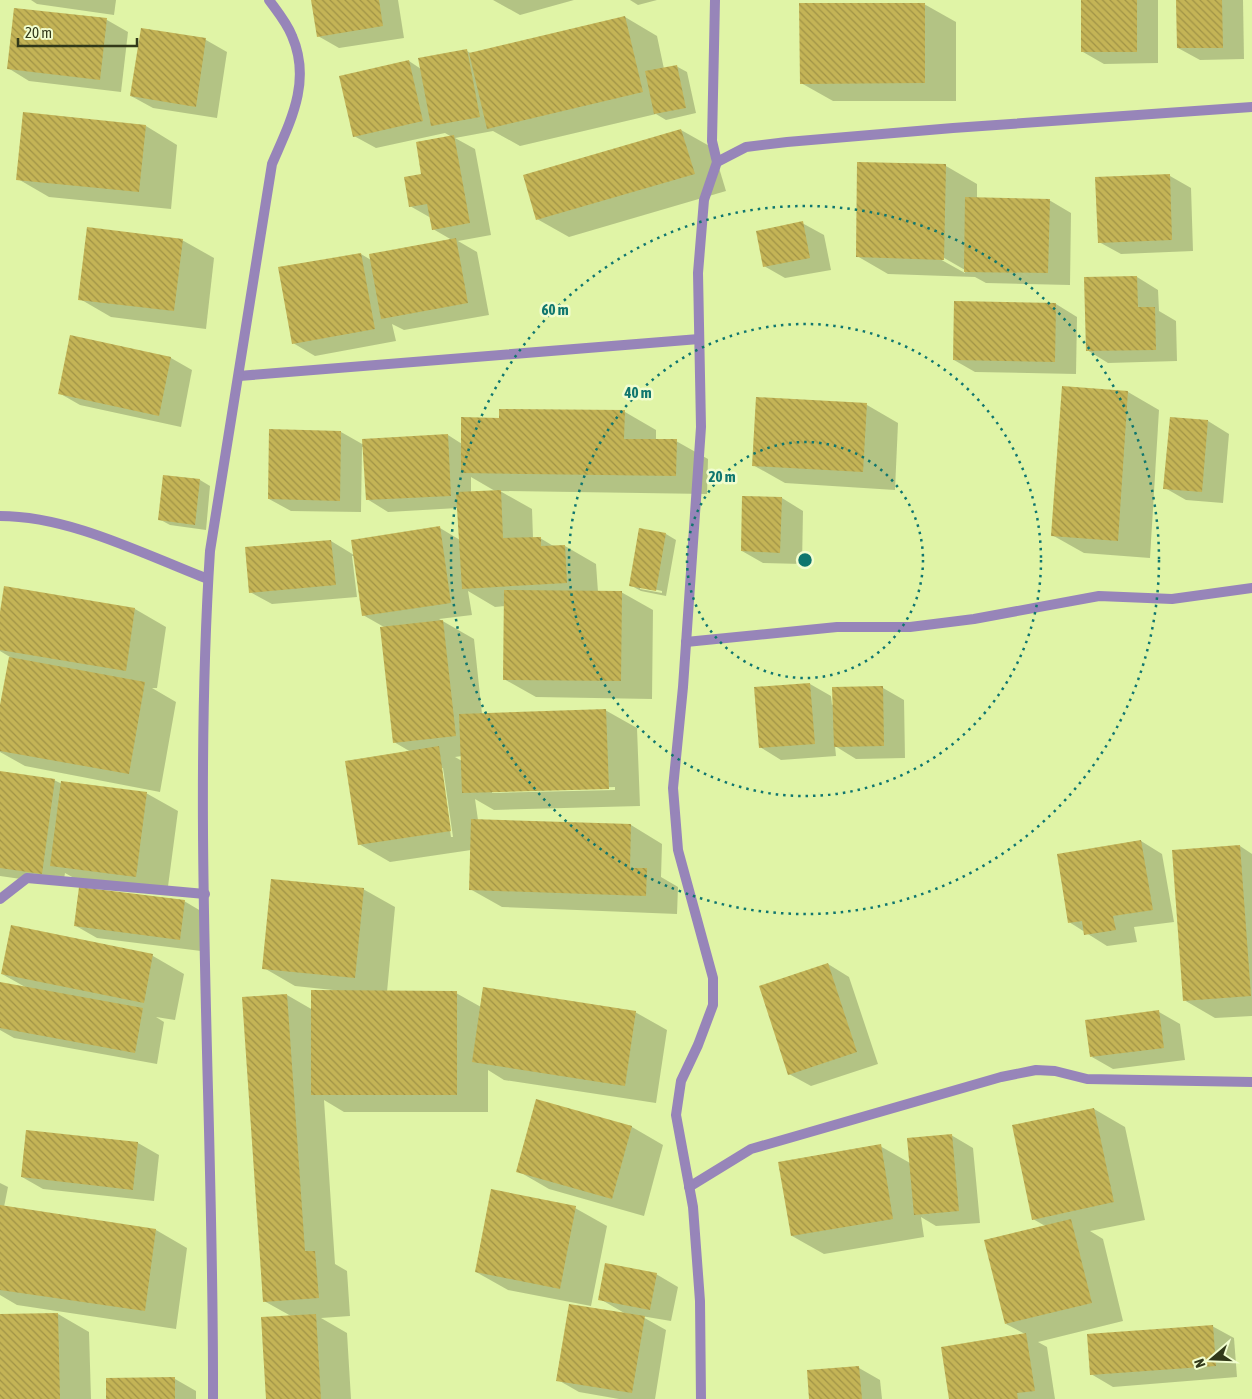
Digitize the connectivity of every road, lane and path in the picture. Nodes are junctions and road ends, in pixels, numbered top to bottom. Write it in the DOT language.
graph roads {
  1 [pos="269,0"];
  2 [pos="715,0"];
  3 [pos="1252,107"];
  4 [pos="717,162"];
  5 [pos="699,339"];
  6 [pos="239,376"];
  7 [pos="0,516"];
  8 [pos="208,579"];
  9 [pos="1252,588"];
  10 [pos="686,642"];
  11 [pos="205,894"];
  12 [pos="0,899"];
  13 [pos="1252,1082"];
  14 [pos="689,1188"];
  15 [pos="213,1399"];
  16 [pos="701,1399"];
  1 -- 6 [label="street"];
  2 -- 4 [label="street"];
  3 -- 4 [label="street"];
  4 -- 5 [label="street"];
  5 -- 6 [label="street"];
  5 -- 10 [label="street"];
  6 -- 8 [label="street"];
  7 -- 8 [label="street"];
  8 -- 11 [label="street"];
  9 -- 10 [label="street"];
  10 -- 14 [label="street"];
  11 -- 12 [label="street"];
  11 -- 15 [label="street"];
  13 -- 14 [label="street"];
  14 -- 16 [label="street"];
}
